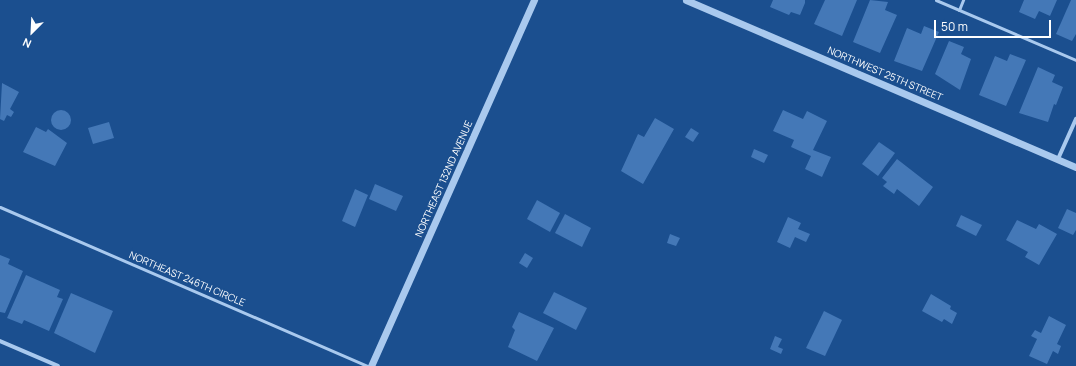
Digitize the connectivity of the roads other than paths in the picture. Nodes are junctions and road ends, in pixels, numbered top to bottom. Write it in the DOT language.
graph roads {
  1 [pos="534,0"];
  2 [pos="686,0"];
  3 [pos="936,0"];
  4 [pos="963,0"];
  5 [pos="959,10"];
  6 [pos="1076,60"];
  7 [pos="1076,118"];
  8 [pos="1058,159"];
  9 [pos="1076,167"];
  10 [pos="0,207"];
  11 [pos="0,341"];
  12 [pos="58,366"];
  13 [pos="367,366"];
  14 [pos="371,366"];
  1 -- 14 [label="street, NORTHEAST 132ND AVENUE"];
  2 -- 8 [label="street, NORTHWEST 25TH STREET"];
  3 -- 5 [label="lane"];
  4 -- 5 [label="lane"];
  5 -- 6 [label="lane"];
  7 -- 8 [label="street"];
  8 -- 9 [label="street, NORTHWEST 25TH STREET"];
  10 -- 13 [label="lane, NORTHEAST 246TH CIRCLE"];
  11 -- 12 [label="street"];
}
